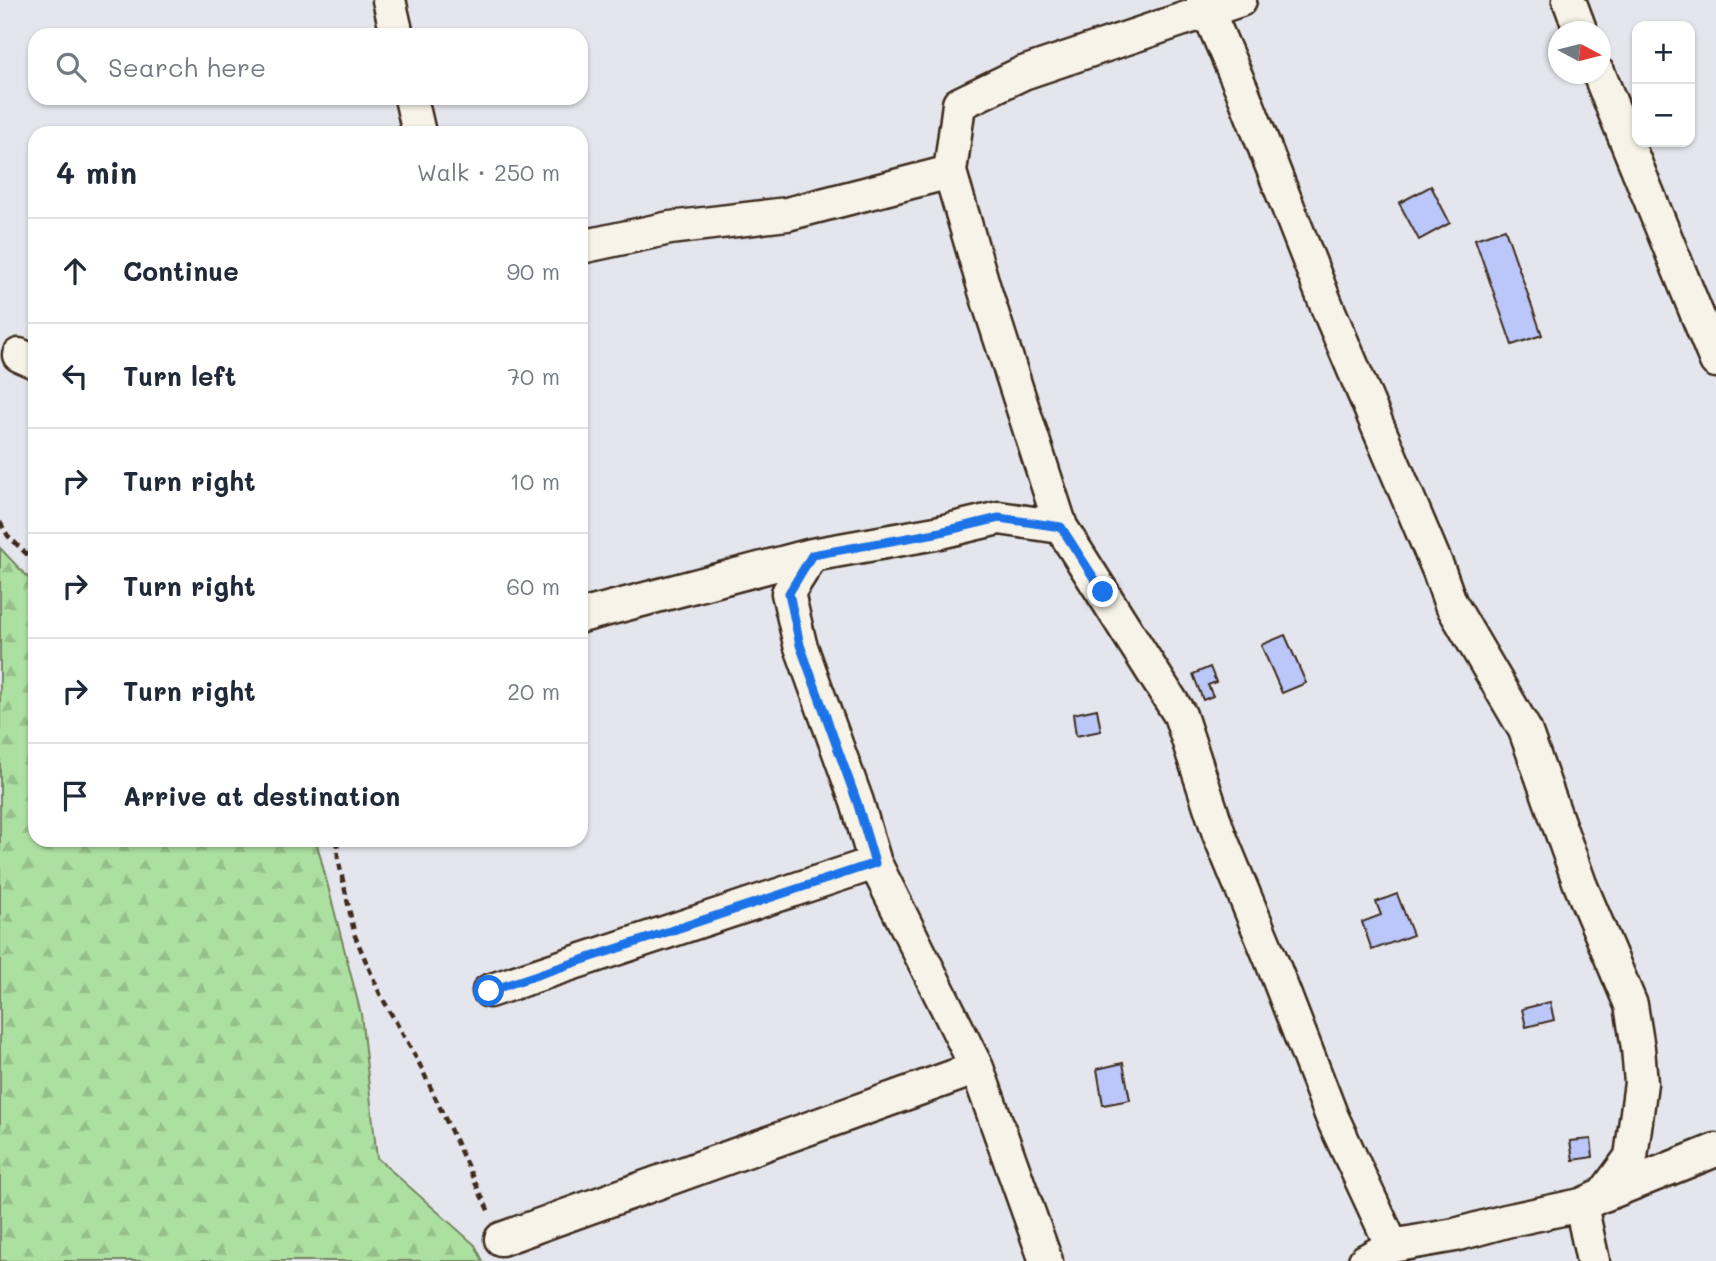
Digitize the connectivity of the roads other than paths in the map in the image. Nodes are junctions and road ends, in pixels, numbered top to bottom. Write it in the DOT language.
graph roads {
  1 [pos="389,0"];
  2 [pos="1240,0"];
  3 [pos="1569,0"];
  4 [pos="1206,5"];
  5 [pos="1577,21"];
  6 [pos="395,28"];
  7 [pos="1603,84"];
  8 [pos="413,105"];
  9 [pos="417,126"];
  10 [pos="950,172"];
  11 [pos="588,246"];
  12 [pos="1716,361"];
  13 [pos="1061,527"];
  14 [pos="812,555"];
  15 [pos="588,614"];
  16 [pos="875,863"];
  17 [pos="489,991"];
  18 [pos="977,1068"];
  19 [pos="1716,1150"];
  20 [pos="1592,1200"];
  21 [pos="501,1239"];
  22 [pos="1379,1254"];
  23 [pos="1046,1261"];
  24 [pos="1593,1261"];
  1 -- 6 [label="street"];
  2 -- 4 [label="street"];
  3 -- 5 [label="street"];
  4 -- 10 [label="street"];
  4 -- 20 [label="street"];
  7 -- 12 [label="street"];
  8 -- 9 [label="street"];
  10 -- 11 [label="street"];
  10 -- 13 [label="street"];
  13 -- 14 [label="street"];
  13 -- 22 [label="street"];
  14 -- 15 [label="street"];
  14 -- 16 [label="street"];
  16 -- 17 [label="street"];
  16 -- 18 [label="street"];
  18 -- 21 [label="street"];
  18 -- 23 [label="street"];
  19 -- 20 [label="street"];
  20 -- 22 [label="street"];
  20 -- 24 [label="street"];
}
